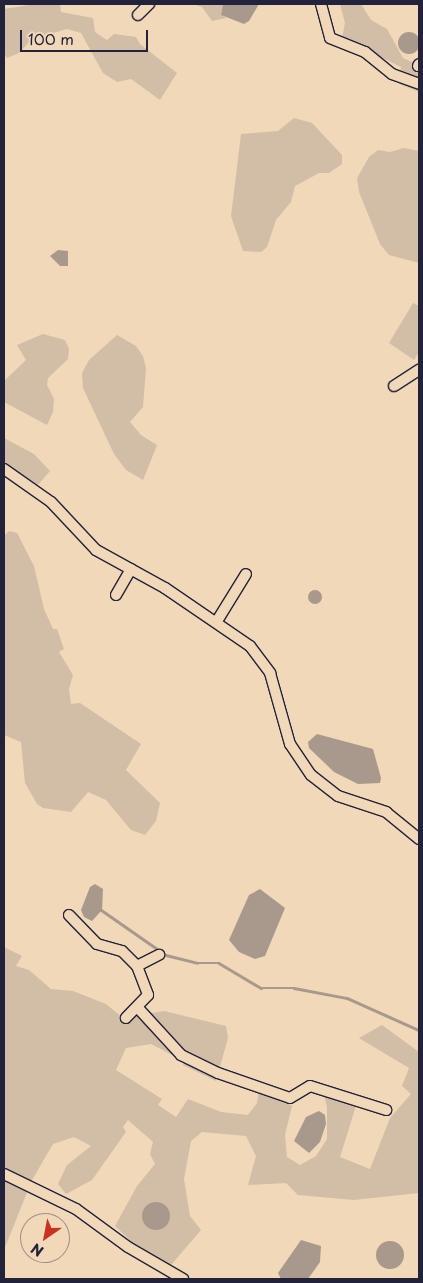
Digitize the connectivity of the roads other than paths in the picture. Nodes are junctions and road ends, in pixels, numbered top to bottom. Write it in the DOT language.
graph roads {
  1 [pos="149,4"];
  2 [pos="321,4"];
  3 [pos="138,14"];
  4 [pos="419,84"];
  5 [pos="419,370"];
  6 [pos="394,386"];
  7 [pos="4,469"];
  8 [pos="131,569"];
  9 [pos="246,574"];
  10 [pos="116,595"];
  11 [pos="217,621"];
  12 [pos="419,839"];
  13 [pos="69,915"];
  14 [pos="159,955"];
  15 [pos="137,966"];
  16 [pos="138,1008"];
  17 [pos="126,1018"];
  18 [pos="386,1110"];
  19 [pos="4,1174"];
  20 [pos="183,1279"];
  1 -- 3 [label="street"];
  2 -- 4 [label="street"];
  5 -- 6 [label="street"];
  7 -- 8 [label="street"];
  8 -- 10 [label="street"];
  8 -- 11 [label="street"];
  9 -- 11 [label="street"];
  11 -- 12 [label="street"];
  13 -- 15 [label="street"];
  14 -- 15 [label="street"];
  15 -- 16 [label="street"];
  16 -- 17 [label="street"];
  16 -- 18 [label="street"];
  19 -- 20 [label="street"];
}
